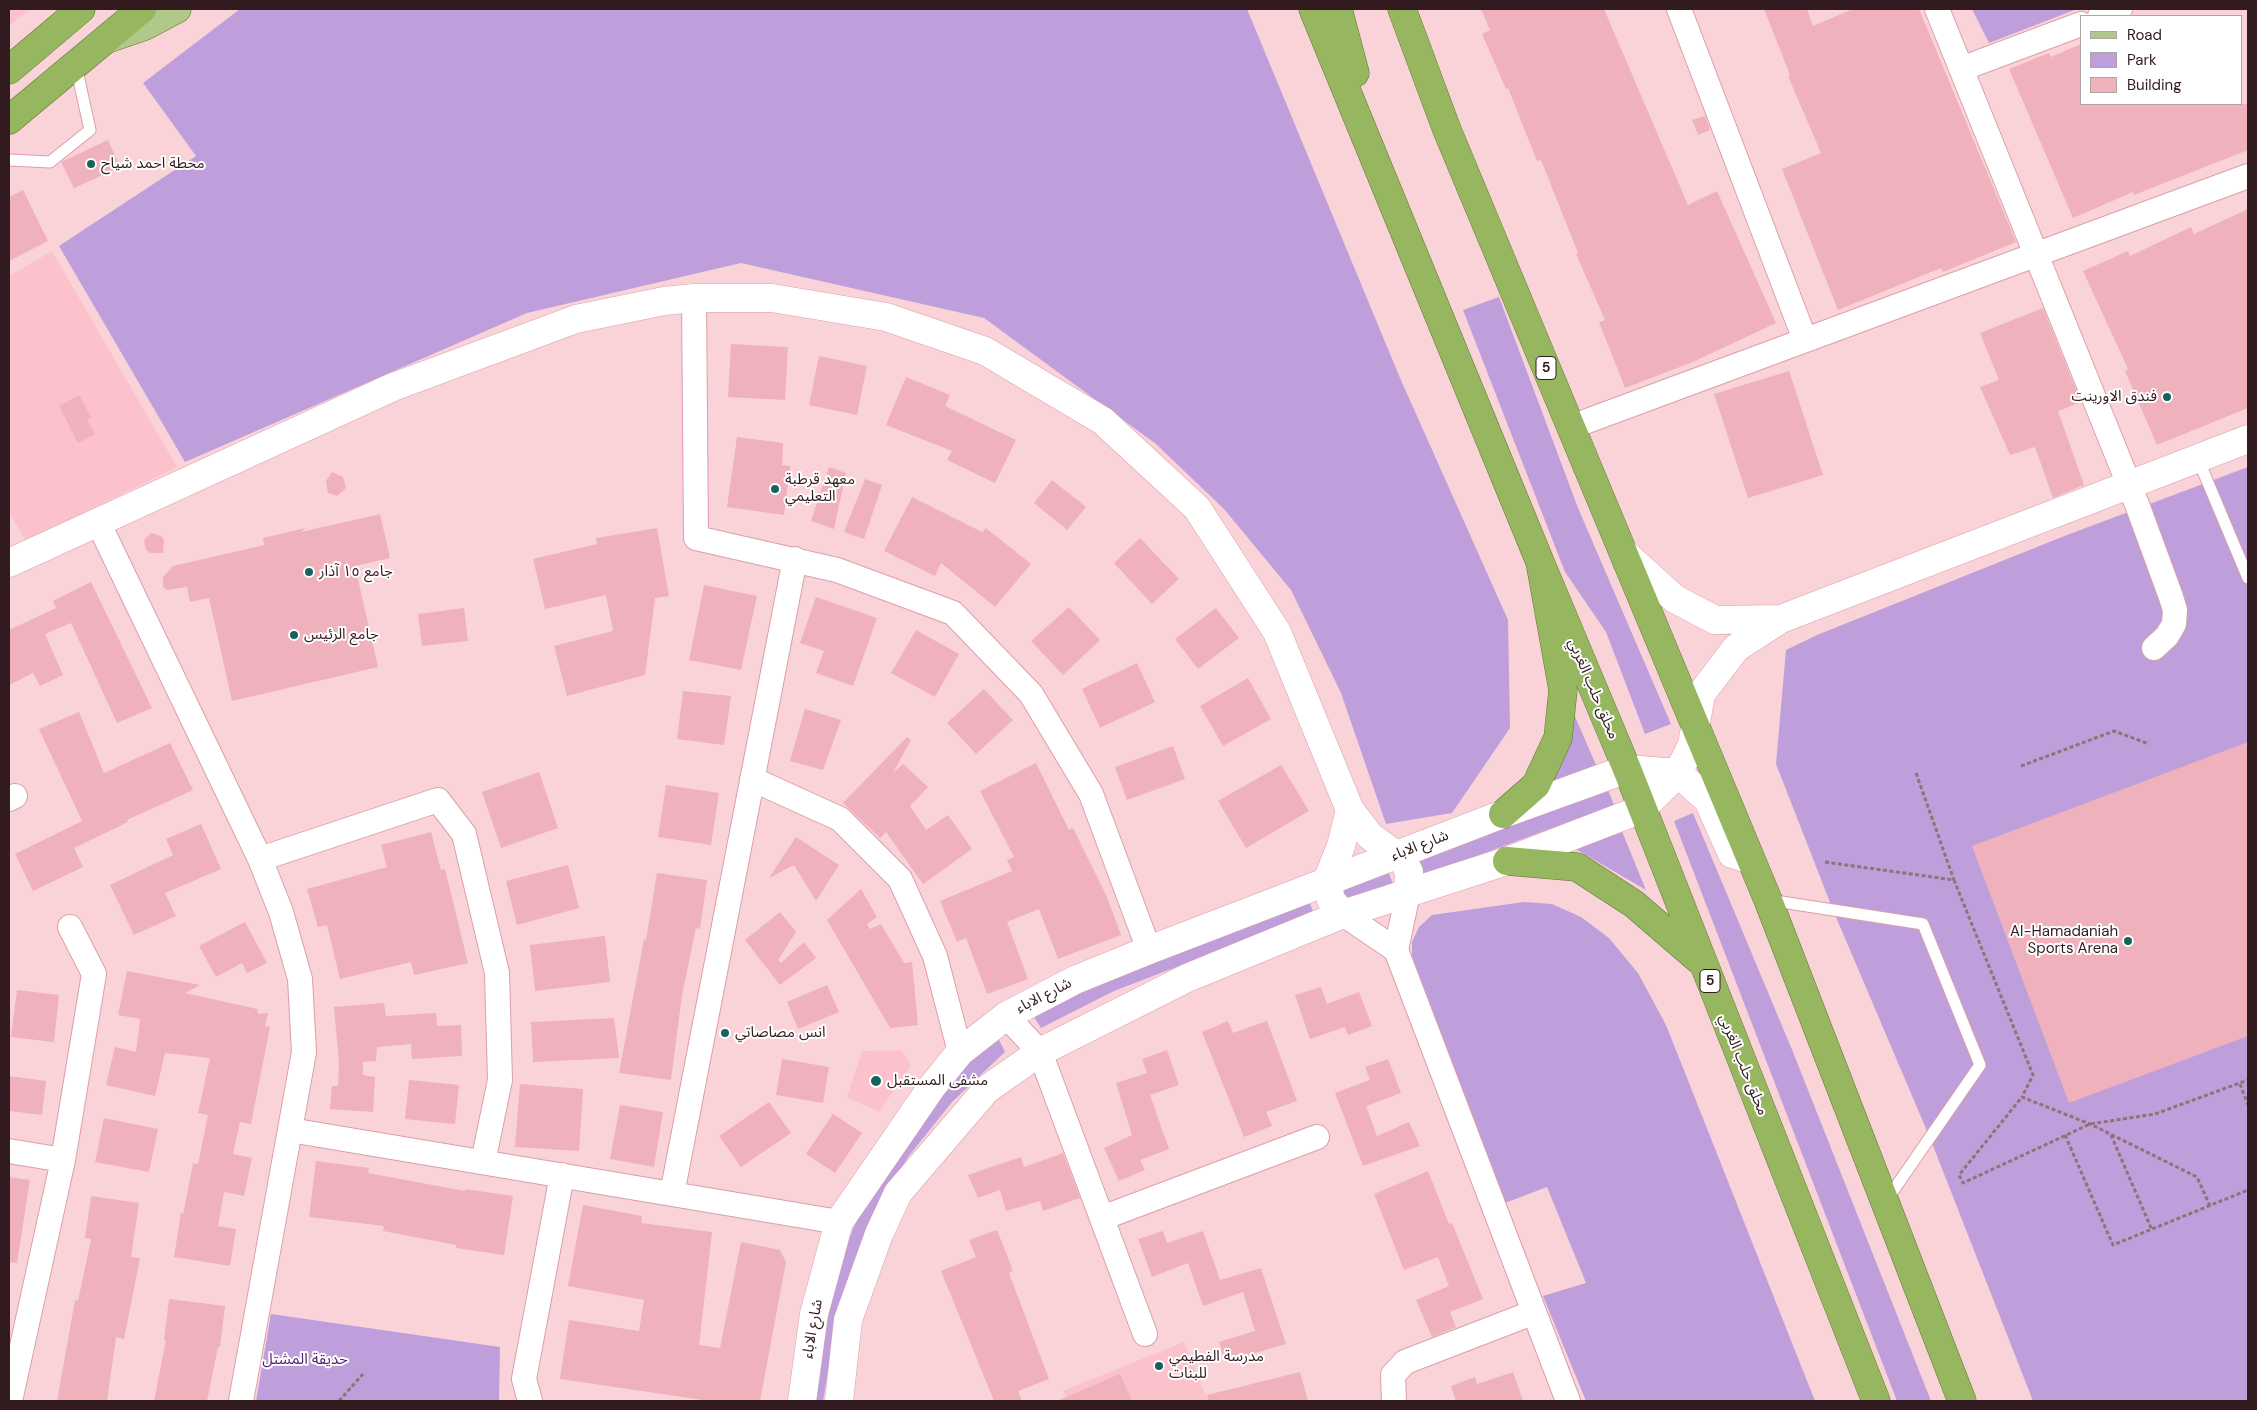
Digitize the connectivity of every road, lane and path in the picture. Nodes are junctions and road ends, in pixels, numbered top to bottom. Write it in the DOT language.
graph roads {
  1 [pos="82,9"];
  2 [pos="142,9"];
  3 [pos="177,9"];
  4 [pos="1314,9"];
  5 [pos="1338,9"];
  6 [pos="1386,9"];
  7 [pos="1402,9"];
  8 [pos="1679,9"];
  9 [pos="1937,9"];
  10 [pos="2120,9"];
  11 [pos="2103,15"];
  12 [pos="2080,24"];
  13 [pos="103,41"];
  14 [pos="76,65"];
  15 [pos="1961,69"];
  16 [pos="9,70"];
  17 [pos="9,120"];
  18 [pos="1447,130"];
  19 [pos="9,160"];
  20 [pos="2248,176"];
  21 [pos="1384,186"];
  22 [pos="2037,255"];
  23 [pos="694,298"];
  24 [pos="1806,340"];
  25 [pos="1571,427"];
  26 [pos="2248,439"];
  27 [pos="2198,459"];
  28 [pos="2129,485"];
  29 [pos="98,522"];
  30 [pos="1624,553"];
  31 [pos="794,559"];
  32 [pos="1540,562"];
  33 [pos="9,563"];
  34 [pos="2248,578"];
  35 [pos="1781,618"];
  36 [pos="2154,648"];
  37 [pos="1696,724"];
  38 [pos="2149,744"];
  39 [pos="2021,766"];
  40 [pos="1627,769"];
  41 [pos="1678,773"];
  42 [pos="1916,773"];
  43 [pos="752,779"];
  44 [pos="1642,809"];
  45 [pos="1350,810"];
  46 [pos="1502,814"];
  47 [pos="1398,855"];
  48 [pos="260,859"];
  49 [pos="1751,860"];
  50 [pos="1508,861"];
  51 [pos="1826,862"];
  52 [pos="1954,880"];
  53 [pos="1327,881"];
  54 [pos="1408,892"];
  55 [pos="1768,900"];
  56 [pos="1343,914"];
  57 [pos="70,927"];
  58 [pos="1149,950"];
  59 [pos="1396,950"];
  60 [pos="1703,963"];
  61 [pos="1006,1016"];
  62 [pos="960,1052"];
  63 [pos="1040,1052"];
  64 [pos="2248,1080"];
  65 [pos="2240,1084"];
  66 [pos="2022,1097"];
  67 [pos="2248,1105"];
  68 [pos="2090,1124"];
  69 [pos="290,1130"];
  70 [pos="2111,1134"];
  71 [pos="2065,1136"];
  72 [pos="1317,1137"];
  73 [pos="9,1151"];
  74 [pos="63,1160"];
  75 [pos="483,1162"];
  76 [pos="562,1175"];
  77 [pos="2248,1190"];
  78 [pos="672,1194"];
  79 [pos="1885,1202"];
  80 [pos="2210,1206"];
  81 [pos="1102,1218"];
  82 [pos="839,1222"];
  83 [pos="2152,1230"];
  84 [pos="1532,1313"];
  85 [pos="1145,1334"];
  86 [pos="363,1374"];
  87 [pos="10,1401"];
  88 [pos="241,1401"];
  89 [pos="339,1401"];
  90 [pos="530,1401"];
  91 [pos="802,1401"];
  92 [pos="839,1401"];
  93 [pos="1394,1401"];
  94 [pos="1568,1401"];
  95 [pos="1876,1401"];
  96 [pos="1962,1401"];
  1 -- 16 [label="highway"];
  2 -- 13 [label="highway"];
  3 -- 13 [label="main road"];
  4 -- 21 [label="highway, 5"];
  5 -- 21 [label="highway, 5"];
  6 -- 18 [label="highway, 5"];
  7 -- 18 [label="highway, 5"];
  8 -- 24 [label="street"];
  9 -- 15 [label="street"];
  10 -- 11 [label="street"];
  12 -- 15 [label="street"];
  13 -- 14 [label="highway"];
  14 -- 17 [label="highway"];
  14 -- 19 [label="lane"];
  15 -- 22 [label="street"];
  18 -- 25 [label="highway, 5"];
  20 -- 22 [label="street"];
  21 -- 32 [label="highway, 5"];
  22 -- 24 [label="street"];
  22 -- 28 [label="street"];
  23 -- 29 [label="main road"];
  23 -- 31 [label="street"];
  23 -- 45 [label="main road"];
  24 -- 25 [label="street"];
  25 -- 30 [label="highway, 5"];
  26 -- 27 [label="main road"];
  27 -- 28 [label="main road"];
  27 -- 34 [label="lane"];
  28 -- 35 [label="main road"];
  28 -- 36 [label="street"];
  29 -- 33 [label="main road"];
  29 -- 48 [label="street"];
  30 -- 35 [label="main road"];
  30 -- 37 [label="highway, 5"];
  31 -- 43 [label="street"];
  31 -- 58 [label="street"];
  32 -- 40 [label="highway, محلق حلب الغربي / 5"];
  32 -- 46 [label="highway"];
  35 -- 37 [label="main road"];
  37 -- 41 [label="main road"];
  37 -- 49 [label="highway, 5"];
  38 -- 39 [label="path"];
  40 -- 41 [label="main road"];
  40 -- 44 [label="highway, محلق حلب الغربي / 5"];
  40 -- 46 [label="main road, شارع الاباء"];
  41 -- 44 [label="main road"];
  41 -- 49 [label="main road"];
  42 -- 52 [label="path"];
  43 -- 62 [label="street"];
  43 -- 78 [label="street"];
  44 -- 50 [label="main road"];
  44 -- 60 [label="highway, محلق حلب الغربي / 5"];
  45 -- 47 [label="main road"];
  45 -- 53 [label="main road"];
  46 -- 47 [label="main road, شارع الاباء"];
  47 -- 53 [label="main road, شارع الاباء"];
  47 -- 54 [label="main road"];
  48 -- 69 [label="street"];
  48 -- 75 [label="street"];
  49 -- 55 [label="highway, 5"];
  50 -- 54 [label="main road"];
  50 -- 60 [label="highway"];
  51 -- 52 [label="path"];
  52 -- 66 [label="path"];
  53 -- 56 [label="main road"];
  53 -- 58 [label="main road, شارع الاباء"];
  54 -- 56 [label="main road"];
  54 -- 59 [label="street"];
  55 -- 79 [label="highway, 5"];
  55 -- 79 [label="lane"];
  56 -- 59 [label="street"];
  56 -- 63 [label="main road"];
  57 -- 74 [label="street"];
  58 -- 61 [label="main road, شارع الاباء"];
  59 -- 84 [label="street"];
  60 -- 95 [label="highway, محلق حلب الغربي / 5"];
  61 -- 62 [label="main road, شارع الاباء"];
  61 -- 63 [label="street"];
  62 -- 82 [label="main road, شارع الاباء"];
  63 -- 81 [label="street"];
  63 -- 92 [label="main road"];
  64 -- 65 [label="path"];
  65 -- 67 [label="path"];
  65 -- 68 [label="path"];
  66 -- 68 [label="path"];
  66 -- 71 [label="path"];
  68 -- 70 [label="path"];
  68 -- 71 [label="path"];
  69 -- 75 [label="street"];
  69 -- 88 [label="street"];
  70 -- 80 [label="path"];
  70 -- 83 [label="path"];
  71 -- 83 [label="path"];
  72 -- 81 [label="street"];
  73 -- 74 [label="street"];
  74 -- 87 [label="street"];
  75 -- 76 [label="street"];
  76 -- 78 [label="street"];
  76 -- 90 [label="street"];
  77 -- 80 [label="path"];
  78 -- 82 [label="street"];
  79 -- 96 [label="highway, 5"];
  80 -- 83 [label="path"];
  81 -- 85 [label="street"];
  82 -- 91 [label="main road, شارع الاباء"];
  84 -- 93 [label="street"];
  84 -- 94 [label="street"];
  86 -- 89 [label="path"];
}
